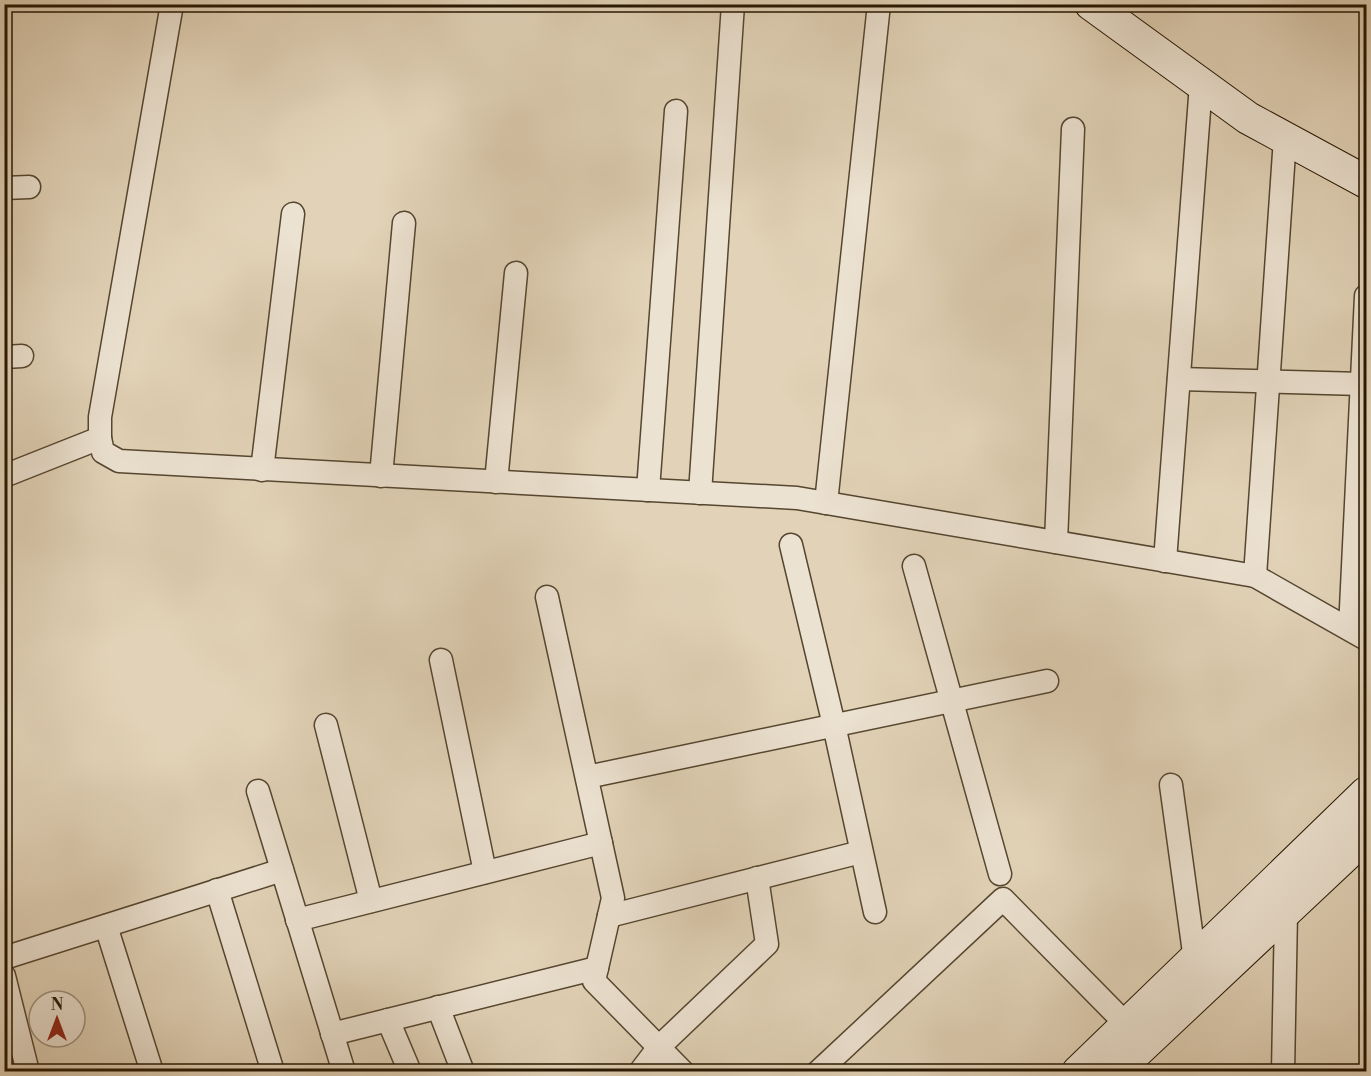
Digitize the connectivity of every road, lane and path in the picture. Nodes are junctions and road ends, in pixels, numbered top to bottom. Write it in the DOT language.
graph roads {
  1 [pos="172,4"];
  2 [pos="734,4"];
  3 [pos="879,4"];
  4 [pos="1091,4"];
  5 [pos="1201,84"];
  6 [pos="676,111"];
  7 [pos="1073,129"];
  8 [pos="1285,138"];
  9 [pos="1366,182"];
  10 [pos="29,187"];
  11 [pos="4,188"];
  12 [pos="293,214"];
  13 [pos="404,223"];
  14 [pos="516,273"];
  15 [pos="1366,296"];
  16 [pos="1179,379"];
  17 [pos="1268,381"];
  18 [pos="1362,384"];
  19 [pos="100,438"];
  20 [pos="262,470"];
  21 [pos="4,476"];
  22 [pos="381,476"];
  23 [pos="496,482"];
  24 [pos="648,490"];
  25 [pos="700,493"];
  26 [pos="826,503"];
  27 [pos="1056,542"];
  28 [pos="791,545"];
  29 [pos="1165,561"];
  30 [pos="914,566"];
  31 [pos="1255,576"];
  32 [pos="547,597"];
  33 [pos="1358,634"];
  34 [pos="441,660"];
  35 [pos="1047,681"];
  36 [pos="952,701"];
  37 [pos="326,725"];
  38 [pos="834,725"];
  39 [pos="587,777"];
  40 [pos="1171,785"];
  41 [pos="258,791"];
  42 [pos="1366,793"];
  43 [pos="1366,836"];
  44 [pos="601,843"];
  45 [pos="861,852"];
  46 [pos="282,870"];
  47 [pos="485,872"];
  48 [pos="1000,874"];
  49 [pos="757,878"];
  50 [pos="218,890"];
  51 [pos="371,901"];
  52 [pos="875,912"];
  53 [pos="609,916"];
  54 [pos="297,920"];
  55 [pos="1264,920"];
  56 [pos="106,926"];
  57 [pos="4,958"];
  58 [pos="1195,960"];
  59 [pos="597,968"];
  60 [pos="4,976"];
  61 [pos="438,1007"];
  62 [pos="388,1020"];
  63 [pos="1127,1025"];
  64 [pos="332,1034"];
  65 [pos="659,1047"];
  66 [pos="28,1071"];
  67 [pos="152,1071"];
  68 [pos="273,1071"];
  69 [pos="344,1071"];
  70 [pos="410,1071"];
  71 [pos="464,1071"];
  72 [pos="640,1071"];
  73 [pos="683,1071"];
  74 [pos="818,1071"];
  75 [pos="1078,1071"];
  76 [pos="1115,1071"];
  77 [pos="1283,1071"];
  1 -- 19 [label="street"];
  2 -- 25 [label="street"];
  3 -- 26 [label="street"];
  4 -- 5 [label="street"];
  5 -- 8 [label="street"];
  5 -- 16 [label="street"];
  6 -- 24 [label="street"];
  7 -- 27 [label="street"];
  8 -- 9 [label="street"];
  8 -- 17 [label="street"];
  10 -- 11 [label="street"];
  12 -- 20 [label="street"];
  13 -- 22 [label="street"];
  14 -- 23 [label="street"];
  15 -- 18 [label="street"];
  16 -- 17 [label="street"];
  16 -- 29 [label="street"];
  17 -- 18 [label="street"];
  17 -- 31 [label="street"];
  18 -- 33 [label="street"];
  19 -- 20 [label="street"];
  19 -- 21 [label="street"];
  20 -- 22 [label="street"];
  22 -- 23 [label="street"];
  23 -- 24 [label="street"];
  24 -- 25 [label="street"];
  25 -- 26 [label="street"];
  26 -- 27 [label="street"];
  27 -- 29 [label="street"];
  28 -- 38 [label="street"];
  29 -- 31 [label="street"];
  30 -- 36 [label="street"];
  31 -- 33 [label="street"];
  32 -- 39 [label="street"];
  34 -- 47 [label="street"];
  35 -- 36 [label="street"];
  36 -- 38 [label="street"];
  36 -- 48 [label="street"];
  37 -- 51 [label="street"];
  38 -- 39 [label="street"];
  38 -- 45 [label="street"];
  39 -- 44 [label="street"];
  40 -- 58 [label="street"];
  41 -- 46 [label="street"];
  42 -- 55 [label="street"];
  43 -- 55 [label="street"];
  44 -- 47 [label="street"];
  44 -- 53 [label="street"];
  45 -- 49 [label="street"];
  45 -- 52 [label="street"];
  46 -- 50 [label="street"];
  46 -- 54 [label="street"];
  47 -- 51 [label="street"];
  49 -- 53 [label="street"];
  49 -- 65 [label="street"];
  50 -- 56 [label="street"];
  50 -- 68 [label="street"];
  51 -- 54 [label="street"];
  53 -- 59 [label="street"];
  54 -- 64 [label="street"];
  55 -- 58 [label="street"];
  55 -- 76 [label="street"];
  55 -- 77 [label="street"];
  56 -- 57 [label="street"];
  56 -- 67 [label="street"];
  58 -- 63 [label="street"];
  59 -- 61 [label="street"];
  59 -- 65 [label="street"];
  60 -- 66 [label="street"];
  61 -- 62 [label="street"];
  61 -- 71 [label="street"];
  62 -- 64 [label="street"];
  62 -- 70 [label="street"];
  63 -- 74 [label="street"];
  63 -- 75 [label="street"];
  64 -- 69 [label="street"];
  65 -- 72 [label="street"];
  65 -- 73 [label="street"];
}
